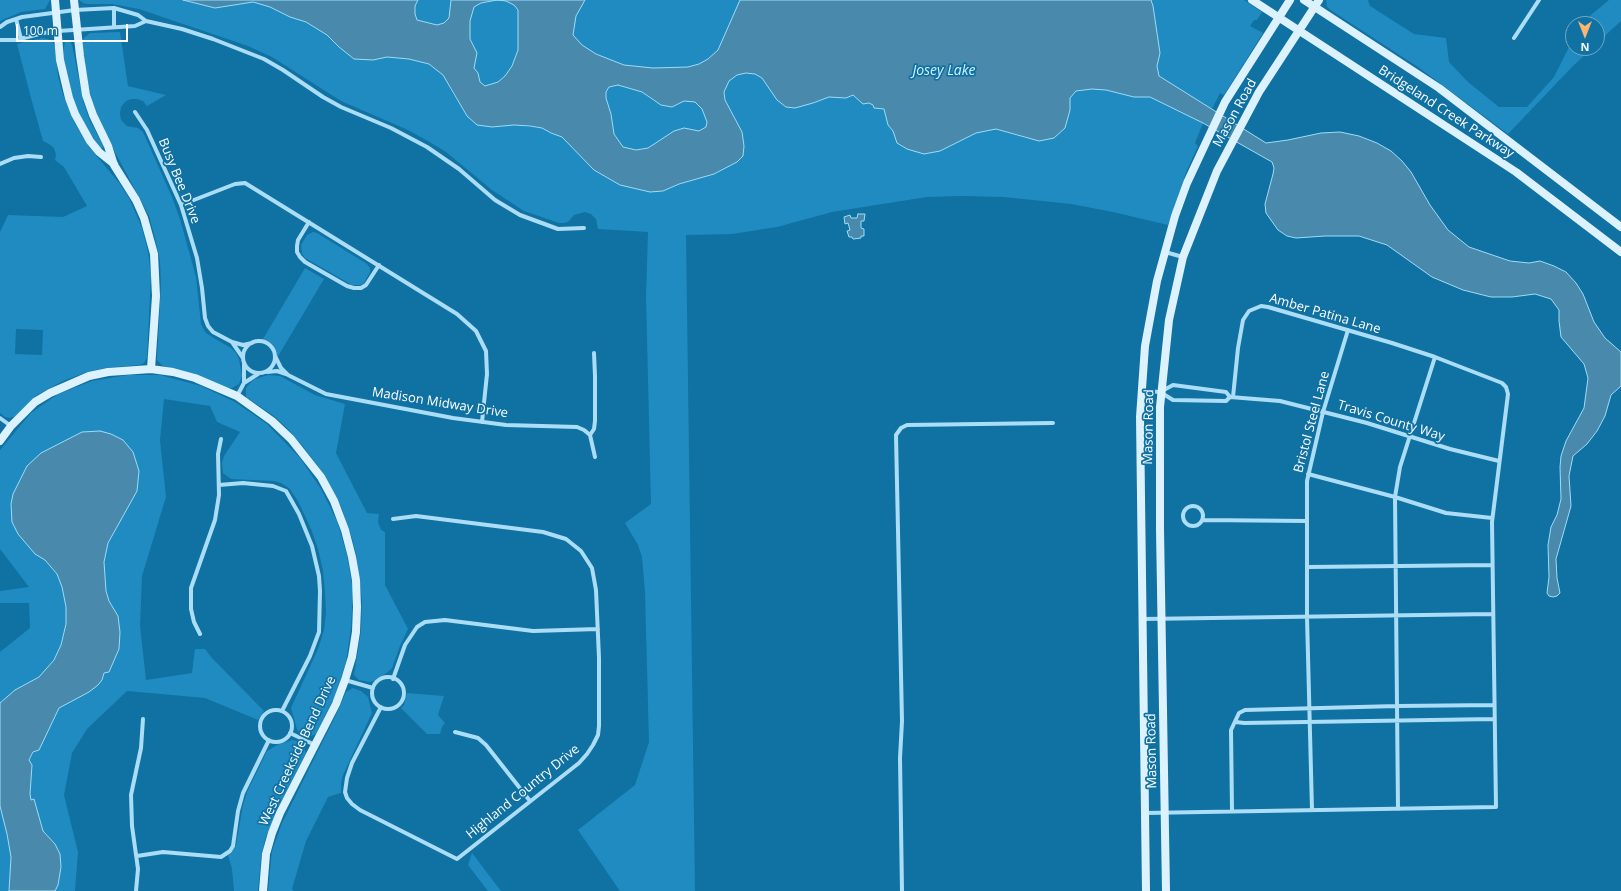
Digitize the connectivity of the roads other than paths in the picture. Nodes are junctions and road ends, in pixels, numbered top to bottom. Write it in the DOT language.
graph roads {
  1 [pos="55,0"];
  2 [pos="74,0"];
  3 [pos="1252,0"];
  4 [pos="1290,0"];
  5 [pos="1304,0"];
  6 [pos="1539,0"];
  7 [pos="1317,3"];
  8 [pos="114,8"];
  9 [pos="75,10"];
  10 [pos="56,12"];
  11 [pos="1279,17"];
  12 [pos="16,19"];
  13 [pos="146,21"];
  14 [pos="0,27"];
  15 [pos="114,27"];
  16 [pos="77,29"];
  17 [pos="58,31"];
  18 [pos="1300,31"];
  19 [pos="1514,38"];
  20 [pos="21,39"];
  21 [pos="0,40"];
  22 [pos="135,112"];
  23 [pos="42,157"];
  24 [pos="0,164"];
  25 [pos="114,165"];
  26 [pos="181,205"];
  27 [pos="310,222"];
  28 [pos="1621,227"];
  29 [pos="584,228"];
  30 [pos="1165,252"];
  31 [pos="1621,252"];
  32 [pos="1183,257"];
  33 [pos="379,265"];
  34 [pos="1348,330"];
  35 [pos="232,342"];
  36 [pos="252,343"];
  37 [pos="594,353"];
  38 [pos="275,356"];
  39 [pos="1435,357"];
  40 [pos="244,361"];
  41 [pos="151,369"];
  42 [pos="262,372"];
  43 [pos="288,374"];
  44 [pos="244,383"];
  45 [pos="1142,391"];
  46 [pos="1160,392"];
  47 [pos="237,396"];
  48 [pos="1232,397"];
  49 [pos="1323,412"];
  50 [pos="0,418"];
  51 [pos="482,422"];
  52 [pos="1053,423"];
  53 [pos="10,426"];
  54 [pos="590,436"];
  55 [pos="1409,436"];
  56 [pos="221,439"];
  57 [pos="0,441"];
  58 [pos="595,457"];
  59 [pos="1499,461"];
  60 [pos="1308,474"];
  61 [pos="219,485"];
  62 [pos="1395,496"];
  63 [pos="1492,518"];
  64 [pos="393,519"];
  65 [pos="1202,520"];
  66 [pos="1307,521"];
  67 [pos="1491,565"];
  68 [pos="1395,566"];
  69 [pos="1308,567"];
  70 [pos="1493,614"];
  71 [pos="1396,615"];
  72 [pos="1307,617"];
  73 [pos="1142,619"];
  74 [pos="1162,619"];
  75 [pos="598,629"];
  76 [pos="200,634"];
  77 [pos="394,678"];
  78 [pos="345,680"];
  79 [pos="373,688"];
  80 [pos="1494,705"];
  81 [pos="1397,706"];
  82 [pos="381,707"];
  83 [pos="1309,708"];
  84 [pos="282,711"];
  85 [pos="143,719"];
  86 [pos="1494,719"];
  87 [pos="1397,720"];
  88 [pos="1236,722"];
  89 [pos="1309,722"];
  90 [pos="455,732"];
  91 [pos="290,733"];
  92 [pos="269,740"];
  93 [pos="315,745"];
  94 [pos="530,801"];
  95 [pos="1398,809"];
  96 [pos="1312,810"];
  97 [pos="1232,811"];
  98 [pos="1165,812"];
  99 [pos="1145,813"];
  100 [pos="137,856"];
  101 [pos="136,891"];
  102 [pos="264,891"];
  103 [pos="902,891"];
  104 [pos="1146,891"];
  105 [pos="1166,891"];
  1 -- 10 [label="main road"];
  2 -- 9 [label="main road"];
  3 -- 11 [label="main road, Bridgeland Creek Parkway"];
  4 -- 11 [label="main road, Mason Road"];
  5 -- 7 [label="main road, Bridgeland Creek Parkway"];
  6 -- 19 [label="street"];
  7 -- 18 [label="main road, Mason Road"];
  7 -- 28 [label="main road, Bridgeland Creek Parkway"];
  8 -- 9 [label="street"];
  8 -- 13 [label="street"];
  8 -- 15 [label="street"];
  9 -- 10 [label="street"];
  9 -- 16 [label="main road"];
  10 -- 12 [label="street"];
  10 -- 17 [label="main road"];
  11 -- 18 [label="main road, Bridgeland Creek Parkway"];
  11 -- 30 [label="main road, Mason Road"];
  12 -- 14 [label="street"];
  12 -- 20 [label="street"];
  13 -- 15 [label="street"];
  13 -- 29 [label="street"];
  15 -- 16 [label="street"];
  16 -- 17 [label="street"];
  16 -- 25 [label="main road"];
  17 -- 20 [label="street"];
  17 -- 25 [label="main road"];
  18 -- 31 [label="main road, Bridgeland Creek Parkway"];
  18 -- 32 [label="main road, Mason Road"];
  20 -- 21 [label="street"];
  22 -- 26 [label="street, Busy Bee Drive"];
  23 -- 24 [label="street"];
  25 -- 41 [label="main road"];
  26 -- 27 [label="street"];
  26 -- 35 [label="street, Busy Bee Drive"];
  27 -- 33 [label="street"];
  27 -- 33 [label="street"];
  30 -- 32 [label="street"];
  30 -- 45 [label="main road, Mason Road"];
  32 -- 46 [label="main road, Mason Road"];
  33 -- 51 [label="street"];
  34 -- 39 [label="street, Amber Patina Lane"];
  34 -- 48 [label="street, Amber Patina Lane"];
  34 -- 49 [label="street, Bristol Steel Lane"];
  35 -- 36 [label="street, Busy Bee Drive"];
  35 -- 40 [label="street, Busy Bee Drive"];
  36 -- 38 [label="street"];
  36 -- 40 [label="street"];
  37 -- 54 [label="street"];
  38 -- 42 [label="street"];
  38 -- 43 [label="street, Madison Midway Drive"];
  39 -- 55 [label="street"];
  39 -- 59 [label="street, Amber Patina Lane"];
  40 -- 42 [label="street"];
  40 -- 44 [label="street"];
  41 -- 47 [label="main road, West Creekside Bend Drive"];
  41 -- 53 [label="main road, West Creekside Bend Drive"];
  42 -- 43 [label="street, Madison Midway Drive"];
  42 -- 44 [label="street"];
  43 -- 51 [label="street, Madison Midway Drive"];
  44 -- 47 [label="street"];
  45 -- 46 [label="street"];
  45 -- 73 [label="main road, Mason Road"];
  46 -- 48 [label="street, Travis County Way"];
  46 -- 48 [label="street, Travis County Way"];
  46 -- 74 [label="main road, Mason Road"];
  47 -- 78 [label="main road, West Creekside Bend Drive"];
  48 -- 49 [label="street, Travis County Way"];
  49 -- 55 [label="street, Travis County Way"];
  49 -- 60 [label="street, Bristol Steel Lane"];
  50 -- 53 [label="street"];
  51 -- 54 [label="street, Madison Midway Drive"];
  52 -- 103 [label="street"];
  53 -- 57 [label="main road, West Creekside Bend Drive"];
  54 -- 58 [label="street"];
  55 -- 59 [label="street, Travis County Way"];
  55 -- 62 [label="street"];
  56 -- 61 [label="street"];
  59 -- 63 [label="street"];
  60 -- 62 [label="street"];
  60 -- 66 [label="street, Bristol Steel Lane"];
  61 -- 76 [label="street"];
  61 -- 84 [label="street"];
  62 -- 63 [label="street"];
  62 -- 68 [label="street"];
  63 -- 67 [label="street"];
  64 -- 75 [label="street, Highland Country Drive"];
  65 -- 65 [label="street"];
  65 -- 66 [label="street"];
  66 -- 69 [label="street, Bristol Steel Lane"];
  67 -- 68 [label="street"];
  67 -- 70 [label="street"];
  68 -- 69 [label="street"];
  68 -- 71 [label="street"];
  69 -- 72 [label="street, Bristol Steel Lane"];
  70 -- 71 [label="street"];
  70 -- 80 [label="street"];
  71 -- 72 [label="street"];
  71 -- 81 [label="street"];
  72 -- 74 [label="street"];
  72 -- 83 [label="street, Bristol Steel Lane"];
  73 -- 74 [label="street"];
  73 -- 99 [label="main road, Mason Road"];
  74 -- 98 [label="main road, Mason Road"];
  75 -- 77 [label="street"];
  75 -- 94 [label="street, Highland Country Drive"];
  77 -- 79 [label="street"];
  77 -- 82 [label="street"];
  78 -- 79 [label="street"];
  78 -- 93 [label="main road, West Creekside Bend Drive"];
  79 -- 82 [label="street"];
  80 -- 81 [label="street"];
  80 -- 86 [label="street"];
  81 -- 83 [label="street"];
  81 -- 87 [label="street"];
  82 -- 94 [label="street, Highland Country Drive"];
  83 -- 88 [label="street"];
  83 -- 89 [label="street, Bristol Steel Lane"];
  84 -- 91 [label="street"];
  84 -- 92 [label="street"];
  85 -- 100 [label="street"];
  86 -- 87 [label="street"];
  86 -- 95 [label="street"];
  87 -- 89 [label="street"];
  87 -- 95 [label="street"];
  88 -- 89 [label="street"];
  88 -- 97 [label="street"];
  89 -- 96 [label="street, Bristol Steel Lane"];
  90 -- 94 [label="street"];
  91 -- 92 [label="street"];
  91 -- 93 [label="street"];
  92 -- 100 [label="street"];
  93 -- 102 [label="main road, West Creekside Bend Drive"];
  95 -- 96 [label="street"];
  96 -- 97 [label="street"];
  97 -- 98 [label="street"];
  98 -- 99 [label="street"];
  98 -- 105 [label="main road, Mason Road"];
  99 -- 104 [label="main road, Mason Road"];
  100 -- 101 [label="street"];
}
